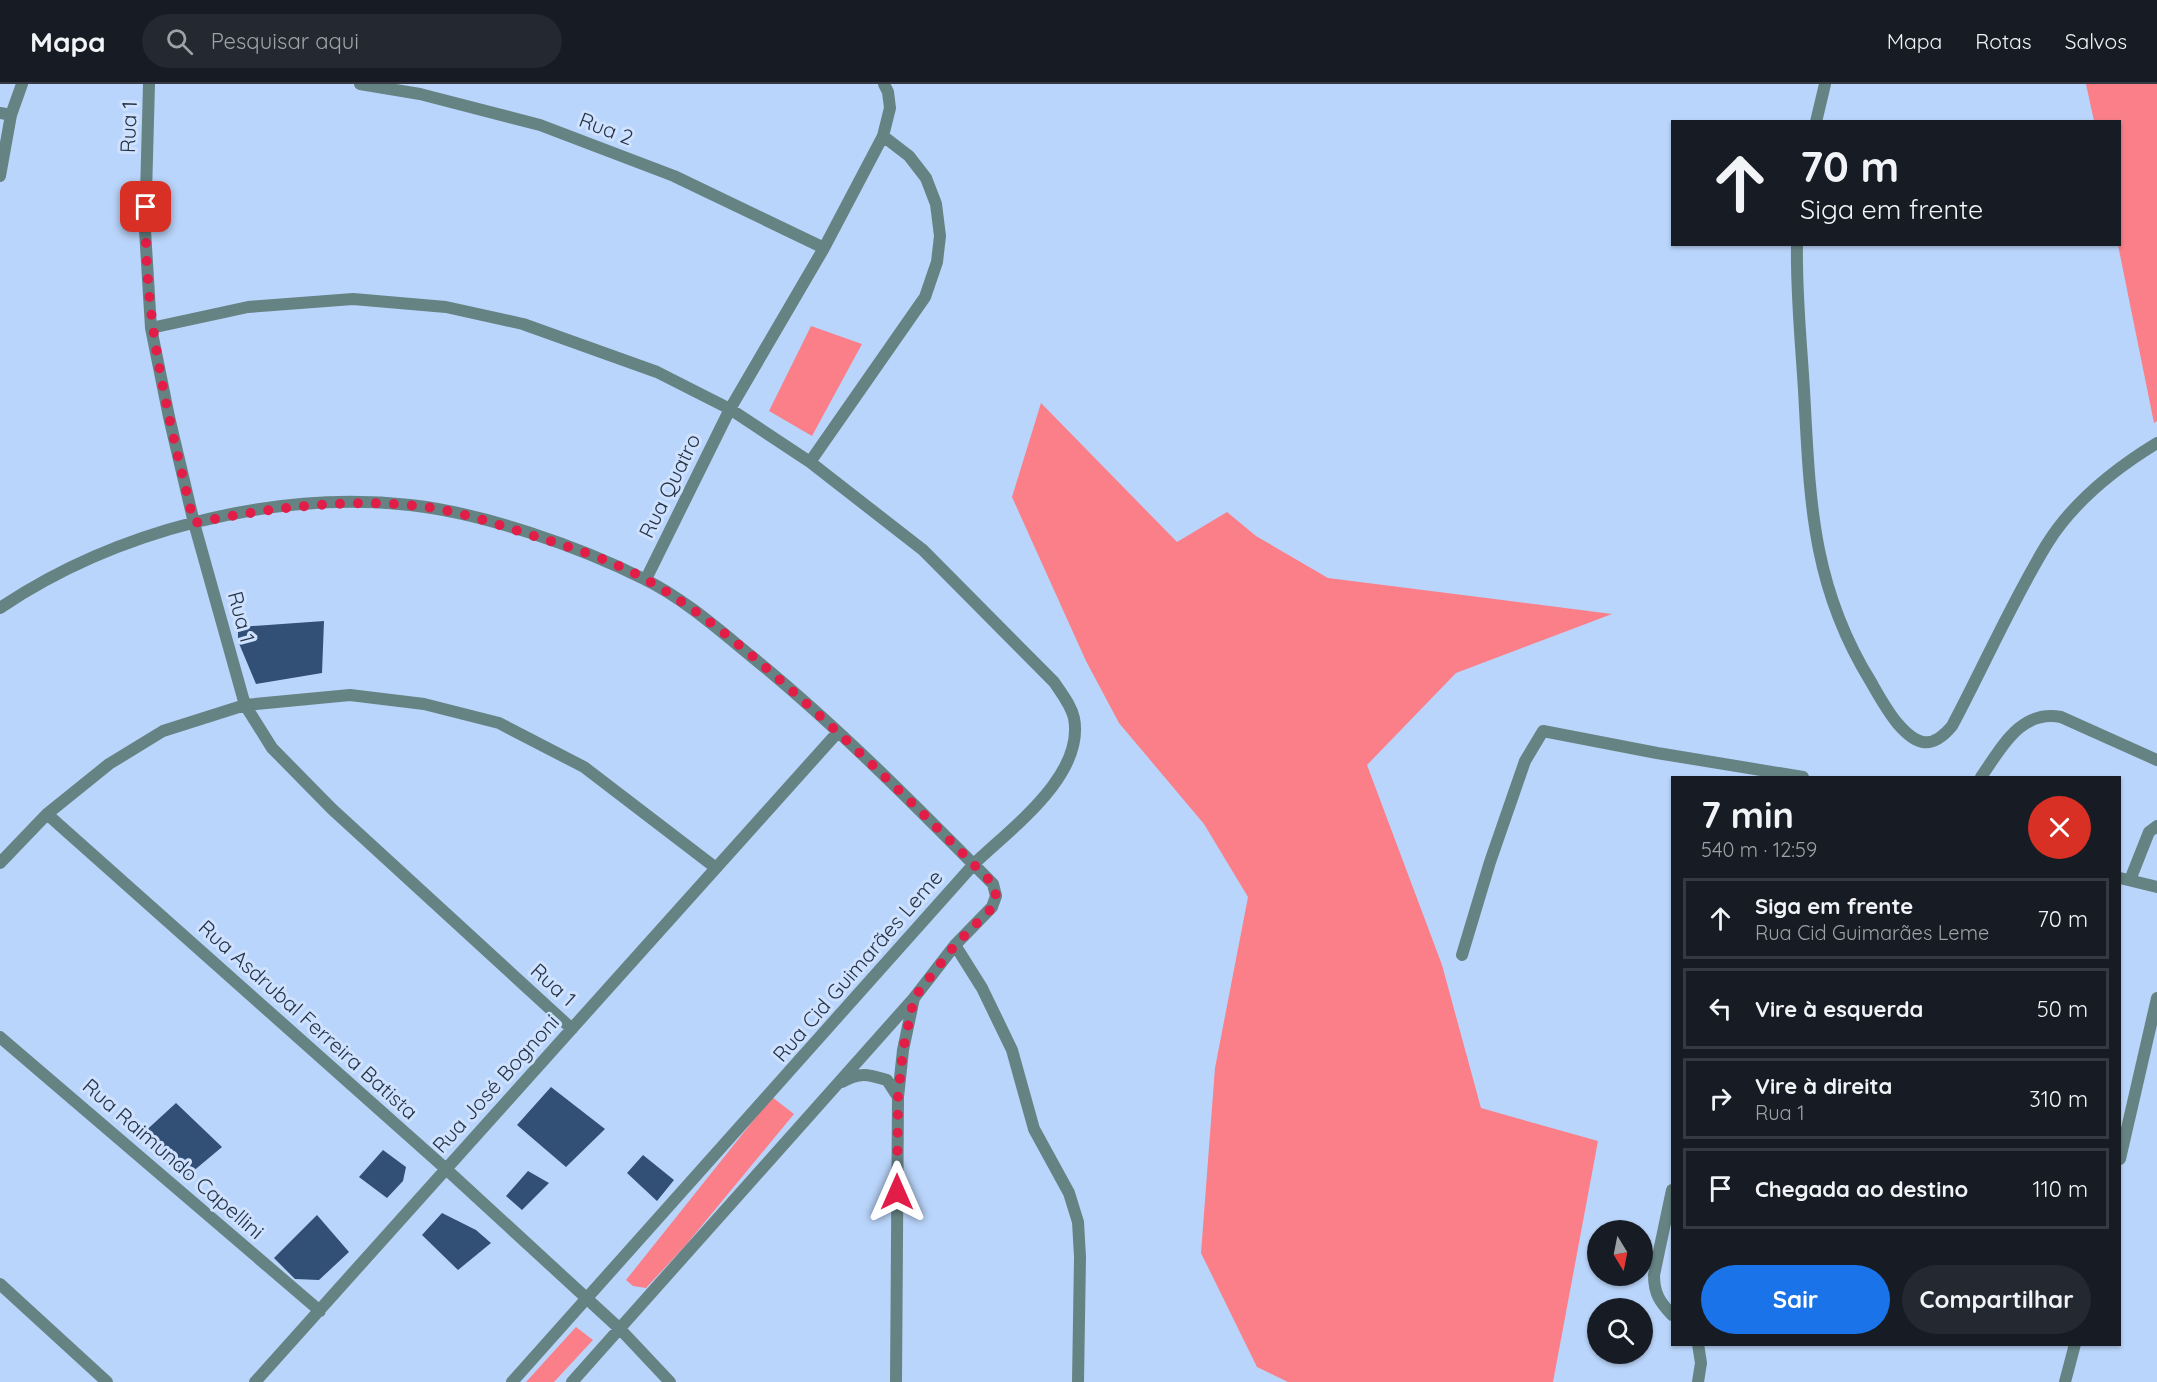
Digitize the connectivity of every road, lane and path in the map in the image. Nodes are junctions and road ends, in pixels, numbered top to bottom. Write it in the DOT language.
graph roads {
  1 [pos="22,84"];
  2 [pos="149,84"];
  3 [pos="360,84"];
  4 [pos="884,84"];
  5 [pos="1825,84"];
  6 [pos="5,114"];
  7 [pos="1816,120"];
  8 [pos="885,131"];
  9 [pos="0,176"];
  10 [pos="1797,246"];
  11 [pos="824,248"];
  12 [pos="151,328"];
  13 [pos="730,409"];
  14 [pos="2157,443"];
  15 [pos="810,462"];
  16 [pos="194,523"];
  17 [pos="646,579"];
  18 [pos="0,608"];
  19 [pos="245,705"];
  20 [pos="838,732"];
  21 [pos="2157,760"];
  22 [pos="1797,776"];
  23 [pos="1982,776"];
  24 [pos="47,814"];
  25 [pos="2157,826"];
  26 [pos="0,863"];
  27 [pos="974,864"];
  28 [pos="716,868"];
  29 [pos="2125,879"];
  30 [pos="2157,887"];
  31 [pos="955,945"];
  32 [pos="1462,956"];
  33 [pos="914,998"];
  34 [pos="2157,998"];
  35 [pos="572,1029"];
  36 [pos="0,1037"];
  37 [pos="832,1088"];
  38 [pos="898,1097"];
  39 [pos="2121,1155"];
  40 [pos="446,1168"];
  41 [pos="1671,1196"];
  42 [pos="0,1284"];
  43 [pos="588,1299"];
  44 [pos="320,1311"];
  45 [pos="1671,1314"];
  46 [pos="620,1329"];
  47 [pos="1698,1346"];
  48 [pos="2074,1346"];
  49 [pos="107,1382"];
  50 [pos="255,1382"];
  51 [pos="512,1382"];
  52 [pos="572,1382"];
  53 [pos="670,1382"];
  54 [pos="896,1382"];
  55 [pos="1078,1382"];
  56 [pos="1698,1382"];
  57 [pos="2065,1382"];
  1 -- 6 [label="street"];
  2 -- 12 [label="street, Rua 1"];
  3 -- 11 [label="street, Rua 2"];
  4 -- 8 [label="street"];
  5 -- 7 [label="street"];
  6 -- 9 [label="street"];
  8 -- 11 [label="street, Rua Quatro"];
  8 -- 15 [label="street"];
  10 -- 14 [label="street"];
  11 -- 13 [label="street, Rua Quatro"];
  12 -- 13 [label="street, Rua Cid Guimarães Leme"];
  12 -- 16 [label="street, Rua 1"];
  13 -- 15 [label="street, Rua Cid Guimarães Leme"];
  13 -- 17 [label="street, Rua Quatro"];
  15 -- 27 [label="street, Rua Cid Guimarães Leme"];
  16 -- 17 [label="street"];
  16 -- 18 [label="street"];
  16 -- 19 [label="street, Rua 1"];
  17 -- 20 [label="street"];
  19 -- 24 [label="street"];
  19 -- 28 [label="street"];
  19 -- 35 [label="street, Rua 1"];
  20 -- 27 [label="street"];
  20 -- 28 [label="street, Rua José Bognoni"];
  21 -- 23 [label="street"];
  22 -- 32 [label="street"];
  24 -- 26 [label="street"];
  24 -- 40 [label="street, Rua Asdrubal Ferreira Batista"];
  25 -- 29 [label="street"];
  27 -- 31 [label="street"];
  27 -- 43 [label="street, Rua Cid Guimarães Leme"];
  28 -- 35 [label="street, Rua José Bognoni"];
  29 -- 30 [label="street"];
  31 -- 33 [label="street"];
  31 -- 55 [label="street"];
  33 -- 37 [label="street"];
  33 -- 38 [label="street"];
  34 -- 39 [label="street"];
  35 -- 40 [label="street, Rua José Bognoni"];
  36 -- 44 [label="street, Rua Raimundo Capellini"];
  37 -- 38 [label="street"];
  37 -- 46 [label="street"];
  38 -- 54 [label="street"];
  40 -- 43 [label="street, Rua Asdrubal Ferreira Batista"];
  40 -- 44 [label="street, Rua José Bognoni"];
  41 -- 45 [label="street"];
  42 -- 49 [label="street"];
  43 -- 46 [label="street, Rua Asdrubal Ferreira Batista"];
  43 -- 51 [label="street, Rua Cid Guimarães Leme"];
  44 -- 50 [label="street, Rua José Bognoni"];
  46 -- 52 [label="street"];
  46 -- 53 [label="street, Rua Asdrubal Ferreira Batista"];
  47 -- 56 [label="street"];
  48 -- 57 [label="street"];
}
